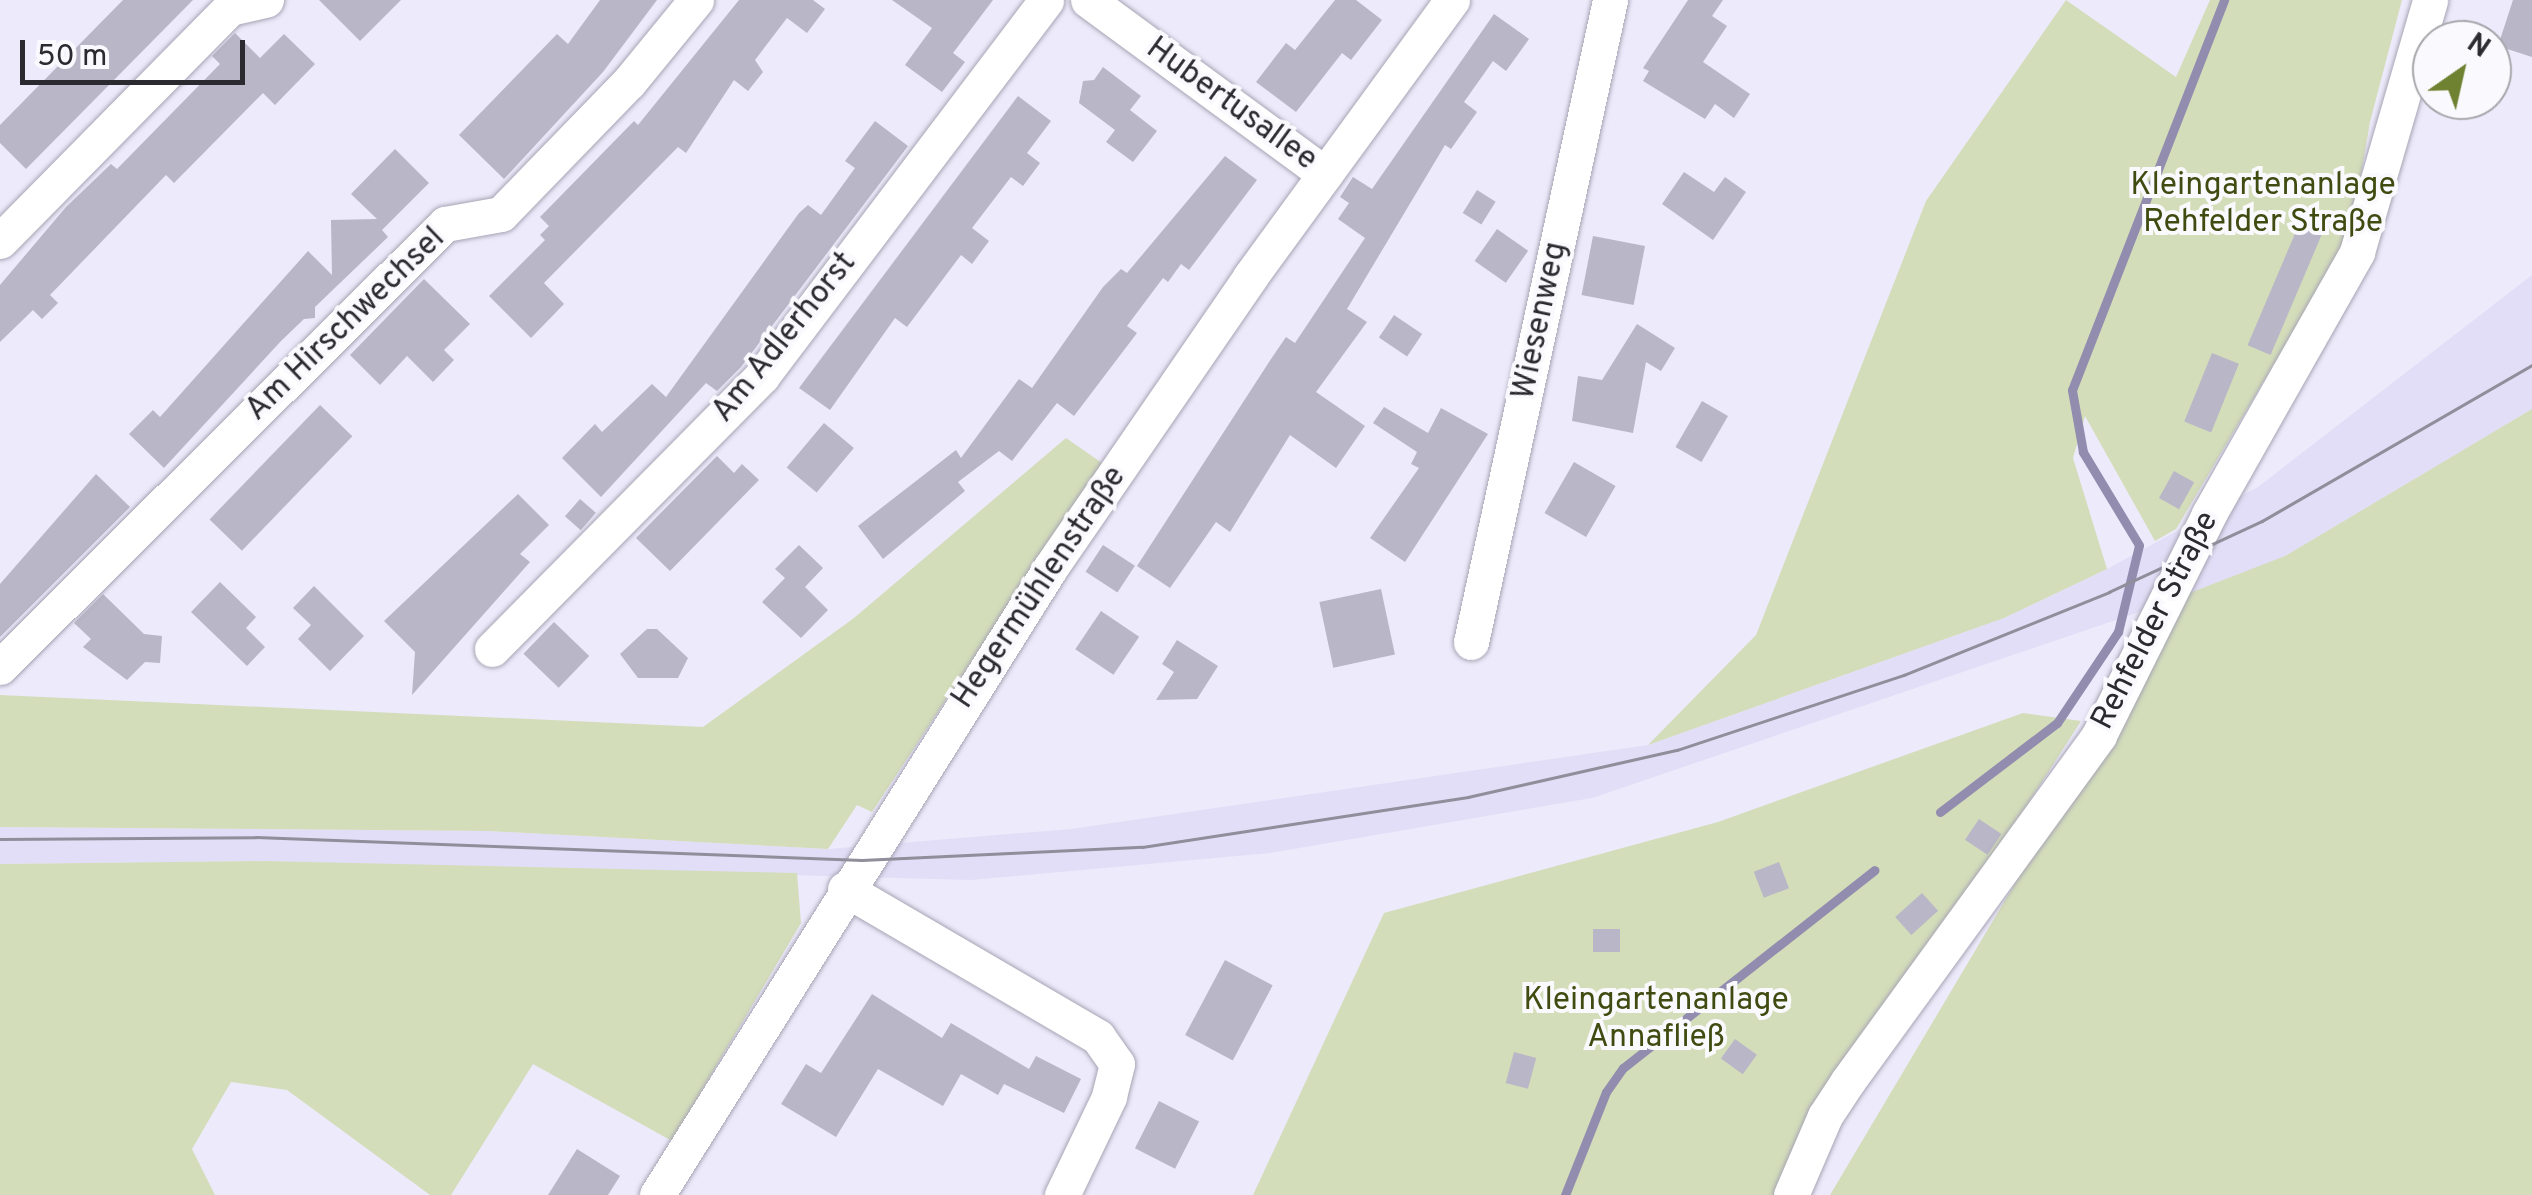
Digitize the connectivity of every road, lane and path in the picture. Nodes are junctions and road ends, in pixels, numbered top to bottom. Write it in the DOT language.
graph roads {
  1 [pos="266,0"];
  2 [pos="696,0"];
  3 [pos="1046,0"];
  4 [pos="1088,0"];
  5 [pos="1452,0"];
  6 [pos="1610,0"];
  7 [pos="2430,0"];
  8 [pos="1325,174"];
  9 [pos="0,241"];
  10 [pos="1470,642"];
  11 [pos="492,649"];
  12 [pos="0,667"];
  13 [pos="845,889"];
  14 [pos="657,1195"];
  15 [pos="1062,1195"];
  16 [pos="1791,1195"];
  1 -- 9 [label="street"];
  2 -- 12 [label="street, Am Hirschwechsel"];
  3 -- 11 [label="street, Am Adlerhorst"];
  4 -- 8 [label="street, Hubertusallee"];
  5 -- 8 [label="street, Hegermühlenstraße"];
  6 -- 10 [label="street, Wiesenweg"];
  7 -- 16 [label="street, Rehfelder Straße"];
  8 -- 13 [label="street, Hegermühlenstraße"];
  13 -- 14 [label="street, Hegermühlenstraße"];
  13 -- 15 [label="street"];
}
